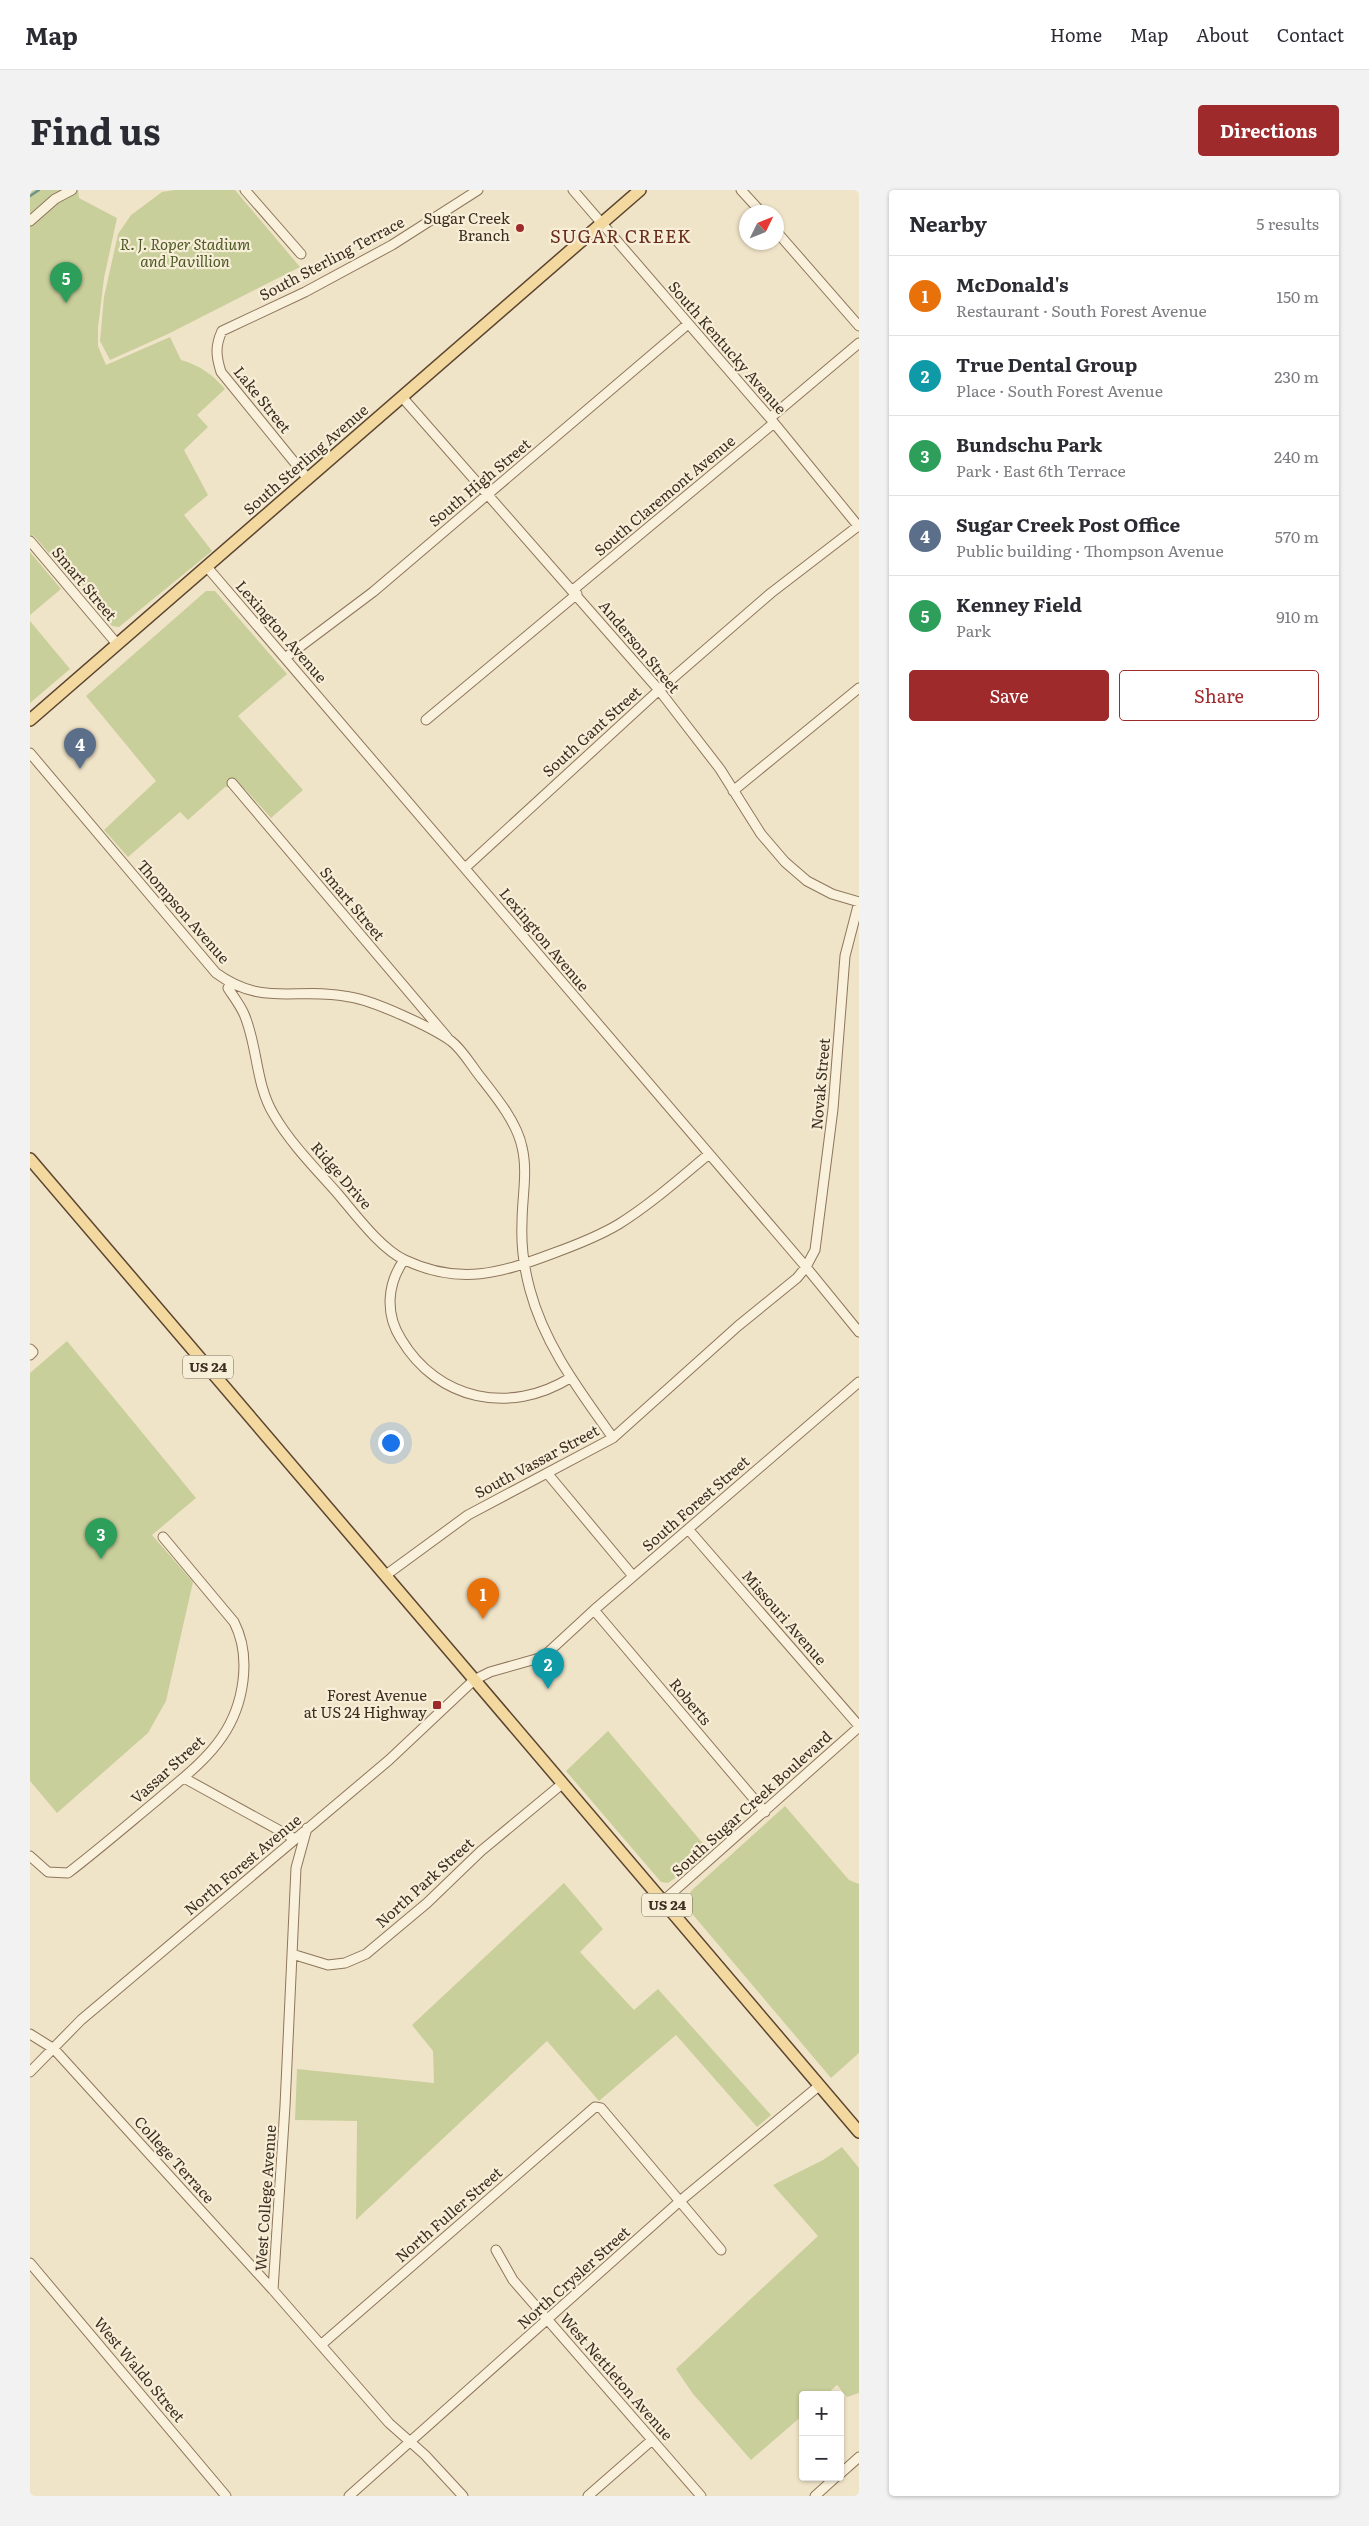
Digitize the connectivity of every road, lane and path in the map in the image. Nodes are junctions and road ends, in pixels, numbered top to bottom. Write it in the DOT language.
graph roads {
  1 [pos="72,190"];
  2 [pos="244,190"];
  3 [pos="478,190"];
  4 [pos="573,190"];
  5 [pos="640,190"];
  6 [pos="741,190"];
  7 [pos="755,205"];
  8 [pos="30,221"];
  9 [pos="602,223"];
  10 [pos="784,240"];
  11 [pos="301,254"];
  12 [pos="688,324"];
  13 [pos="859,326"];
  14 [pos="222,331"];
  15 [pos="859,343"];
  16 [pos="402,397"];
  17 [pos="772,421"];
  18 [pos="308,479"];
  19 [pos="489,494"];
  20 [pos="859,526"];
  21 [pos="30,542"];
  22 [pos="207,567"];
  23 [pos="575,592"];
  24 [pos="117,644"];
  25 [pos="284,658"];
  26 [pos="859,688"];
  27 [pos="659,690"];
  28 [pos="30,720"];
  29 [pos="426,720"];
  30 [pos="30,753"];
  31 [pos="232,783"];
  32 [pos="733,791"];
  33 [pos="465,868"];
  34 [pos="859,902"];
  35 [pos="230,984"];
  36 [pos="451,1042"];
  37 [pos="709,1154"];
  38 [pos="30,1159"];
  39 [pos="404,1260"];
  40 [pos="525,1264"];
  41 [pos="806,1266"];
  42 [pos="859,1332"];
  43 [pos="30,1349"];
  44 [pos="30,1355"];
  45 [pos="570,1378"];
  46 [pos="859,1382"];
  47 [pos="613,1438"];
  48 [pos="547,1473"];
  49 [pos="688,1529"];
  50 [pos="163,1537"];
  51 [pos="386,1575"];
  52 [pos="633,1576"];
  53 [pos="594,1610"];
  54 [pos="552,1650"];
  55 [pos="474,1680"];
  56 [pos="859,1727"];
  57 [pos="184,1778"];
  58 [pos="562,1784"];
  59 [pos="765,1812"];
  60 [pos="307,1828"];
  61 [pos="295,1839"];
  62 [pos="30,1856"];
  63 [pos="663,1901"];
  64 [pos="292,1954"];
  65 [pos="30,2034"];
  66 [pos="54,2049"];
  67 [pos="30,2072"];
  68 [pos="820,2085"];
  69 [pos="859,2132"];
  70 [pos="680,2201"];
  71 [pos="496,2250"];
  72 [pos="721,2250"];
  73 [pos="30,2263"];
  74 [pos="273,2290"];
  75 [pos="548,2320"];
  76 [pos="322,2344"];
  77 [pos="652,2440"];
  78 [pos="409,2443"];
  79 [pos="859,2458"];
  80 [pos="844,2471"];
  81 [pos="832,2481"];
  82 [pos="226,2496"];
  83 [pos="349,2496"];
  84 [pos="463,2496"];
  85 [pos="588,2496"];
  86 [pos="701,2496"];
  87 [pos="815,2496"];
  1 -- 8 [label="street"];
  2 -- 11 [label="street"];
  3 -- 14 [label="street, South Sterling Terrace"];
  4 -- 9 [label="street, South Kentucky Avenue"];
  5 -- 9 [label="main road, South Sterling Avenue"];
  6 -- 7 [label="street"];
  9 -- 12 [label="street, South Kentucky Avenue"];
  9 -- 16 [label="main road, South Sterling Avenue"];
  10 -- 13 [label="street"];
  12 -- 17 [label="street, South Kentucky Avenue"];
  12 -- 19 [label="street, South High Street"];
  14 -- 18 [label="street, Lake Street"];
  15 -- 17 [label="street, South Claremont Avenue"];
  16 -- 18 [label="main road, South Sterling Avenue"];
  16 -- 19 [label="street, Anderson Street"];
  17 -- 20 [label="street, South Kentucky Avenue"];
  17 -- 23 [label="street, South Claremont Avenue"];
  18 -- 22 [label="main road, South Sterling Avenue"];
  19 -- 23 [label="street, Anderson Street"];
  19 -- 25 [label="street, South High Street"];
  20 -- 27 [label="street, South Gant Street"];
  21 -- 24 [label="street, Smart Street"];
  22 -- 24 [label="main road, South Sterling Avenue"];
  22 -- 25 [label="street, Lexington Avenue"];
  23 -- 27 [label="street, Anderson Street"];
  23 -- 29 [label="street, South Claremont Avenue"];
  24 -- 28 [label="main road, South Sterling Avenue"];
  25 -- 33 [label="street, Lexington Avenue"];
  26 -- 32 [label="street"];
  27 -- 32 [label="street, Anderson Street"];
  27 -- 33 [label="street, South Gant Street"];
  30 -- 35 [label="street, Thompson Avenue"];
  31 -- 36 [label="street, Smart Street"];
  32 -- 34 [label="street, Anderson Street"];
  33 -- 37 [label="street, Lexington Avenue"];
  34 -- 41 [label="street, Novak Street"];
  35 -- 36 [label="street, Thompson Avenue"];
  35 -- 39 [label="street, Ridge Drive"];
  36 -- 40 [label="street, Thompson Avenue"];
  37 -- 40 [label="street, Ridge Drive"];
  37 -- 41 [label="street, Lexington Avenue"];
  38 -- 51 [label="main road, US 24"];
  39 -- 40 [label="street, Ridge Drive"];
  39 -- 45 [label="street"];
  40 -- 45 [label="street, Thompson Avenue"];
  41 -- 42 [label="street, Lexington Avenue"];
  41 -- 47 [label="street, South Vassar Street"];
  43 -- 44 [label="street"];
  45 -- 47 [label="street, Thompson Avenue"];
  46 -- 49 [label="street, South Forest Street"];
  47 -- 48 [label="street, South Vassar Street"];
  48 -- 51 [label="street, South Vassar Street"];
  48 -- 52 [label="street"];
  49 -- 52 [label="street, South Forest Street"];
  49 -- 56 [label="street, Missouri Avenue"];
  50 -- 57 [label="street, Vassar Street"];
  51 -- 55 [label="main road, US 24"];
  52 -- 53 [label="street, South Forest Street"];
  53 -- 54 [label="street, South Forest Street"];
  53 -- 59 [label="street, Roberts"];
  54 -- 55 [label="street, North Forest Avenue"];
  55 -- 58 [label="main road, US 24"];
  55 -- 60 [label="street, North Forest Avenue"];
  56 -- 59 [label="street, South Sugar Creek Boulevard"];
  57 -- 61 [label="street"];
  57 -- 62 [label="street, Vassar Street"];
  58 -- 63 [label="main road, US 24"];
  58 -- 64 [label="street, North Park Street"];
  59 -- 63 [label="street, South Sugar Creek Boulevard"];
  60 -- 61 [label="street, North Forest Avenue"];
  60 -- 64 [label="street, West College Avenue"];
  61 -- 66 [label="street, North Forest Avenue"];
  63 -- 68 [label="main road, US 24"];
  64 -- 74 [label="street, West College Avenue"];
  65 -- 66 [label="street, College Terrace"];
  66 -- 67 [label="street, North Forest Avenue"];
  66 -- 74 [label="street, College Terrace"];
  68 -- 69 [label="main road, US 24"];
  68 -- 70 [label="street, North Crysler Street"];
  70 -- 72 [label="street"];
  70 -- 75 [label="street, North Crysler Street"];
  70 -- 76 [label="street, North Fuller Street"];
  71 -- 75 [label="street, West Nettleton Avenue"];
  73 -- 82 [label="street, West Waldo Street"];
  74 -- 76 [label="street, West College Avenue"];
  75 -- 77 [label="street, West Nettleton Avenue"];
  75 -- 78 [label="street, North Crysler Street"];
  76 -- 78 [label="street, West College Avenue"];
  77 -- 85 [label="street"];
  77 -- 86 [label="street, West Nettleton Avenue"];
  78 -- 83 [label="street, North Crysler Street"];
  78 -- 84 [label="street, West College Avenue"];
  79 -- 80 [label="street"];
  81 -- 87 [label="street"];
}
